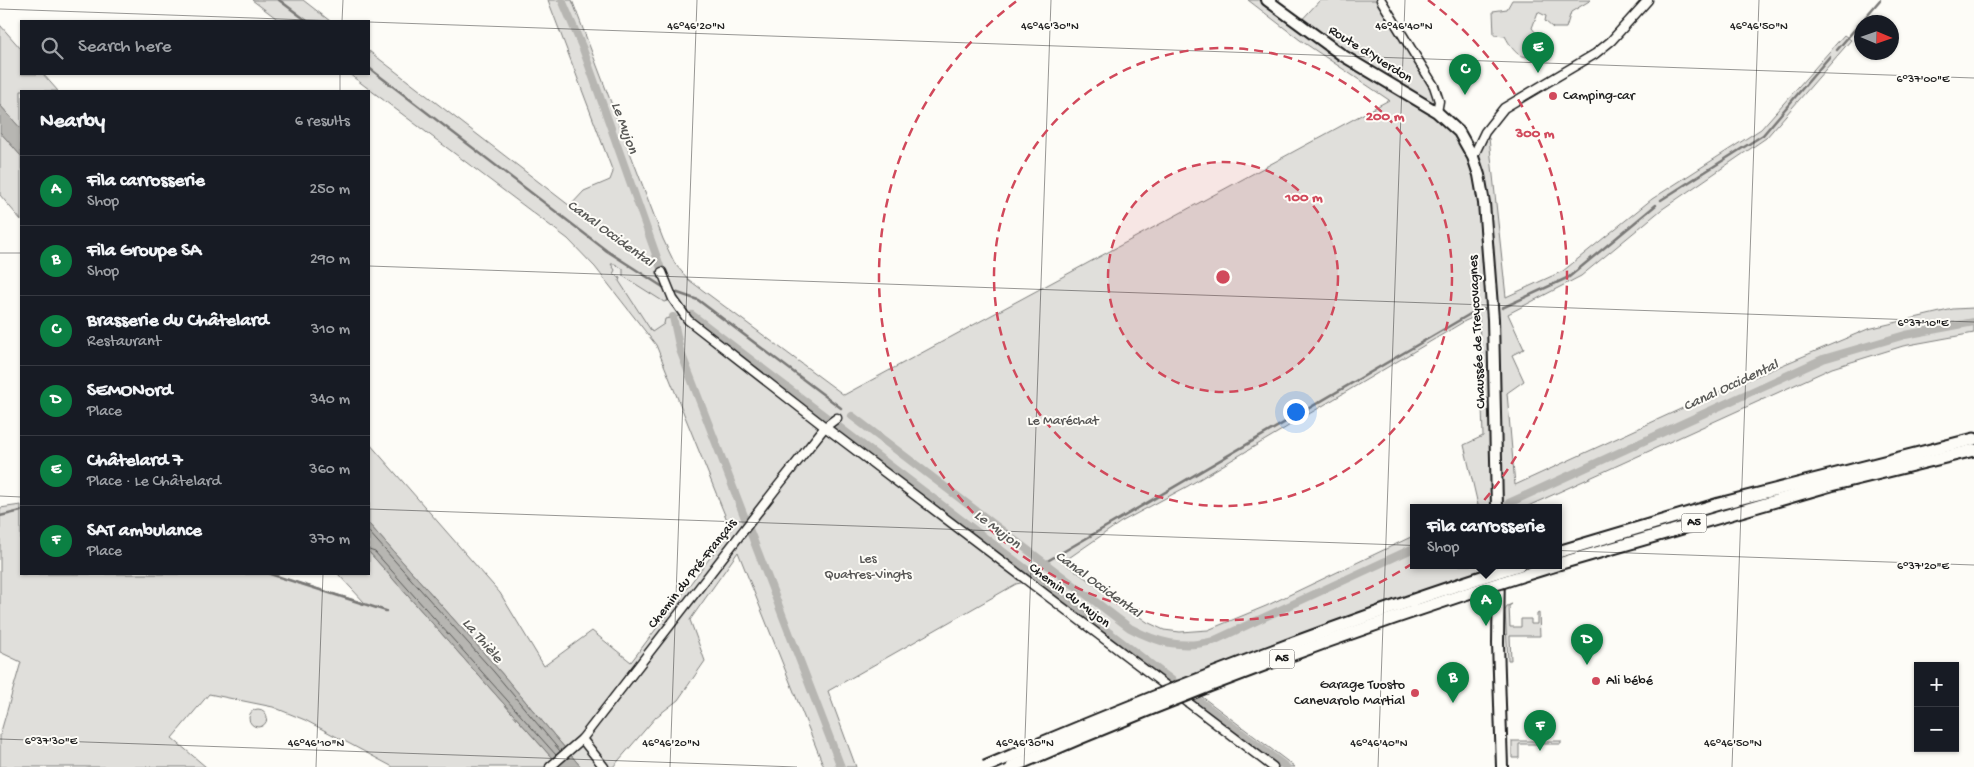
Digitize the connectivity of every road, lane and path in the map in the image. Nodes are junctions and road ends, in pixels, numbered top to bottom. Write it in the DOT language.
graph roads {
  1 [pos="1267,0"];
  2 [pos="1381,0"];
  3 [pos="1648,0"];
  4 [pos="1437,112"];
  5 [pos="1473,157"];
  6 [pos="662,272"];
  7 [pos="837,418"];
  8 [pos="825,427"];
  9 [pos="1974,439"];
  10 [pos="1974,450"];
  11 [pos="1497,504"];
  12 [pos="1562,551"];
  13 [pos="1562,563"];
  14 [pos="1499,569"];
  15 [pos="1508,569"];
  16 [pos="1542,569"];
  17 [pos="580,741"];
  18 [pos="550,767"];
  19 [pos="604,767"];
  20 [pos="985,767"];
  21 [pos="1012,767"];
  22 [pos="1273,767"];
  23 [pos="1502,767"];
  1 -- 4 [label="main road, Route d'Yverdon"];
  2 -- 4 [label="street"];
  3 -- 5 [label="street"];
  4 -- 5 [label="main road, Route d'Yverdon"];
  5 -- 11 [label="main road, Chaussée de Treycovagnes"];
  6 -- 8 [label="street, Chemin du Mujon"];
  7 -- 8 [label="street, Chemin du Pré-Français"];
  8 -- 17 [label="street, Chemin du Pré-Français"];
  8 -- 22 [label="street, Chemin du Mujon"];
  9 -- 12 [label="highway, A5"];
  10 -- 13 [label="highway, A5"];
  14 -- 23 [label="main road"];
  15 -- 20 [label="highway, A5, bridge"];
  16 -- 21 [label="highway, A5, bridge"];
  17 -- 18 [label="street, Chemin du Pré-Français"];
  17 -- 19 [label="street"];
}
